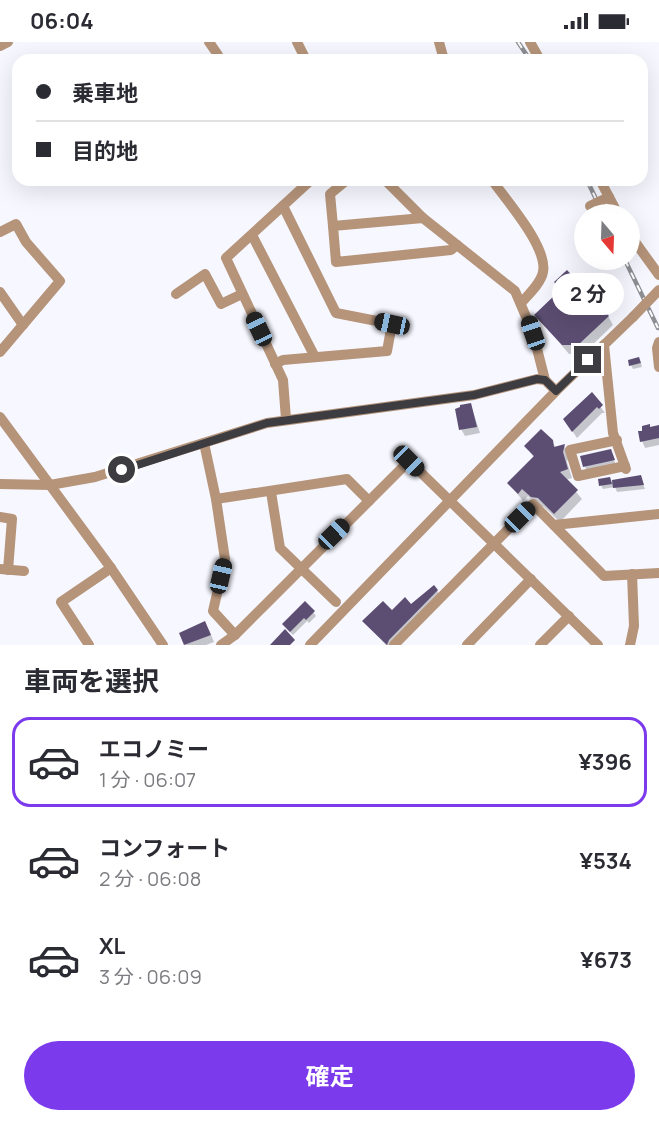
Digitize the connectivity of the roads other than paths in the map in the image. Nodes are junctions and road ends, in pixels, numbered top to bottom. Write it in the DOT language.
graph roads {
  1 [pos="8,42"];
  2 [pos="0,46"];
  3 [pos="305,186"];
  4 [pos="340,186"];
  5 [pos="391,186"];
  6 [pos="496,186"];
  7 [pos="603,186"];
  8 [pos="609,197"];
  9 [pos="594,204"];
  10 [pos="613,204"];
  11 [pos="283,206"];
  12 [pos="423,218"];
  13 [pos="333,226"];
  14 [pos="0,232"];
  15 [pos="252,235"];
  16 [pos="457,245"];
  17 [pos="640,249"];
  18 [pos="659,275"];
  19 [pos="659,290"];
  20 [pos="0,292"];
  21 [pos="176,294"];
  22 [pos="243,294"];
  23 [pos="522,302"];
  24 [pos="23,325"];
  25 [pos="659,342"];
  26 [pos="604,345"];
  27 [pos="0,352"];
  28 [pos="315,357"];
  29 [pos="275,364"];
  30 [pos="659,367"];
  31 [pos="545,380"];
  32 [pos="556,391"];
  33 [pos="0,417"];
  34 [pos="286,419"];
  35 [pos="617,440"];
  36 [pos="204,443"];
  37 [pos="0,484"];
  38 [pos="50,485"];
  39 [pos="271,492"];
  40 [pos="216,499"];
  41 [pos="369,501"];
  42 [pos="451,502"];
  43 [pos="659,514"];
  44 [pos="0,517"];
  45 [pos="554,525"];
  46 [pos="494,542"];
  47 [pos="300,567"];
  48 [pos="111,568"];
  49 [pos="4,569"];
  50 [pos="24,571"];
  51 [pos="659,573"];
  52 [pos="632,574"];
  53 [pos="531,579"];
  54 [pos="336,603"];
  55 [pos="569,616"];
  56 [pos="235,635"];
  57 [pos="86,644"];
  58 [pos="163,645"];
  59 [pos="221,645"];
  60 [pos="310,645"];
  61 [pos="394,645"];
  62 [pos="467,645"];
  63 [pos="540,645"];
  64 [pos="598,645"];
  65 [pos="630,645"];
  1 -- 2 [label="street"];
  3 -- 11 [label="street"];
  4 -- 13 [label="street"];
  5 -- 12 [label="street"];
  6 -- 23 [label="street"];
  7 -- 8 [label="street"];
  8 -- 9 [label="street, bridge"];
  8 -- 10 [label="street"];
  11 -- 15 [label="street"];
  11 -- 28 [label="street"];
  12 -- 13 [label="street"];
  12 -- 16 [label="street"];
  13 -- 16 [label="street"];
  14 -- 24 [label="street"];
  15 -- 22 [label="street"];
  15 -- 28 [label="street"];
  16 -- 23 [label="street"];
  17 -- 18 [label="street"];
  19 -- 26 [label="street, bridge"];
  20 -- 24 [label="street"];
  21 -- 22 [label="street"];
  22 -- 29 [label="street"];
  23 -- 31 [label="street"];
  24 -- 27 [label="street"];
  25 -- 30 [label="street"];
  26 -- 32 [label="street"];
  26 -- 35 [label="street"];
  28 -- 29 [label="street"];
  29 -- 34 [label="street"];
  31 -- 32 [label="street"];
  31 -- 34 [label="street"];
  32 -- 42 [label="street"];
  33 -- 38 [label="street"];
  34 -- 36 [label="street"];
  35 -- 35 [label="street"];
  36 -- 38 [label="street"];
  36 -- 40 [label="street"];
  37 -- 38 [label="street"];
  38 -- 48 [label="street"];
  39 -- 40 [label="street"];
  39 -- 41 [label="street"];
  39 -- 47 [label="street"];
  40 -- 56 [label="street"];
  41 -- 42 [label="street"];
  41 -- 47 [label="street"];
  42 -- 46 [label="street"];
  42 -- 60 [label="street"];
  43 -- 45 [label="street"];
  44 -- 49 [label="street"];
  45 -- 46 [label="street"];
  45 -- 52 [label="street"];
  46 -- 53 [label="street"];
  46 -- 61 [label="street"];
  47 -- 54 [label="street"];
  47 -- 56 [label="street"];
  48 -- 57 [label="street"];
  48 -- 58 [label="street"];
  49 -- 50 [label="street"];
  51 -- 52 [label="street"];
  52 -- 65 [label="street"];
  53 -- 55 [label="street"];
  53 -- 62 [label="street"];
  55 -- 63 [label="street"];
  55 -- 64 [label="street"];
  56 -- 59 [label="street"];
}
